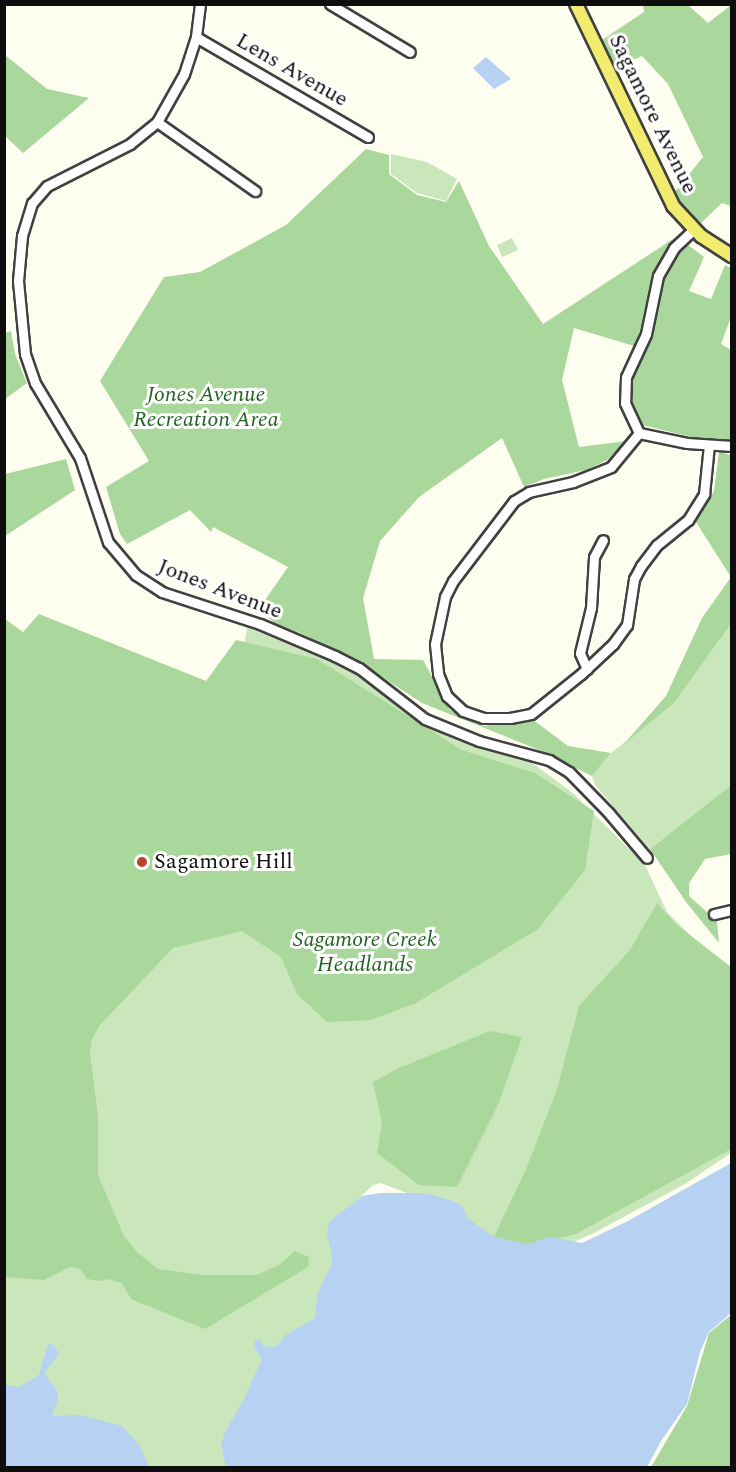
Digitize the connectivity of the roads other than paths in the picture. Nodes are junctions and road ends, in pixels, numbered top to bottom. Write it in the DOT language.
graph roads {
  1 [pos="200,4"];
  2 [pos="330,4"];
  3 [pos="576,4"];
  4 [pos="196,38"];
  5 [pos="410,52"];
  6 [pos="157,122"];
  7 [pos="368,137"];
  8 [pos="255,191"];
  9 [pos="693,230"];
  10 [pos="732,256"];
  11 [pos="639,433"];
  12 [pos="709,445"];
  13 [pos="732,446"];
  14 [pos="603,540"];
  15 [pos="587,669"];
  16 [pos="646,858"];
  17 [pos="732,910"];
  18 [pos="714,914"];
  1 -- 4 [label="street, Jones Avenue"];
  2 -- 5 [label="street"];
  3 -- 9 [label="main road, Sagamore Avenue"];
  4 -- 6 [label="street, Jones Avenue"];
  4 -- 7 [label="street, Lens Avenue"];
  6 -- 8 [label="street"];
  6 -- 16 [label="street, Jones Avenue"];
  9 -- 10 [label="main road, Sagamore Avenue"];
  9 -- 11 [label="street"];
  11 -- 12 [label="street"];
  11 -- 15 [label="street"];
  12 -- 13 [label="street"];
  12 -- 15 [label="street"];
  14 -- 15 [label="street"];
  17 -- 18 [label="street"];
}
